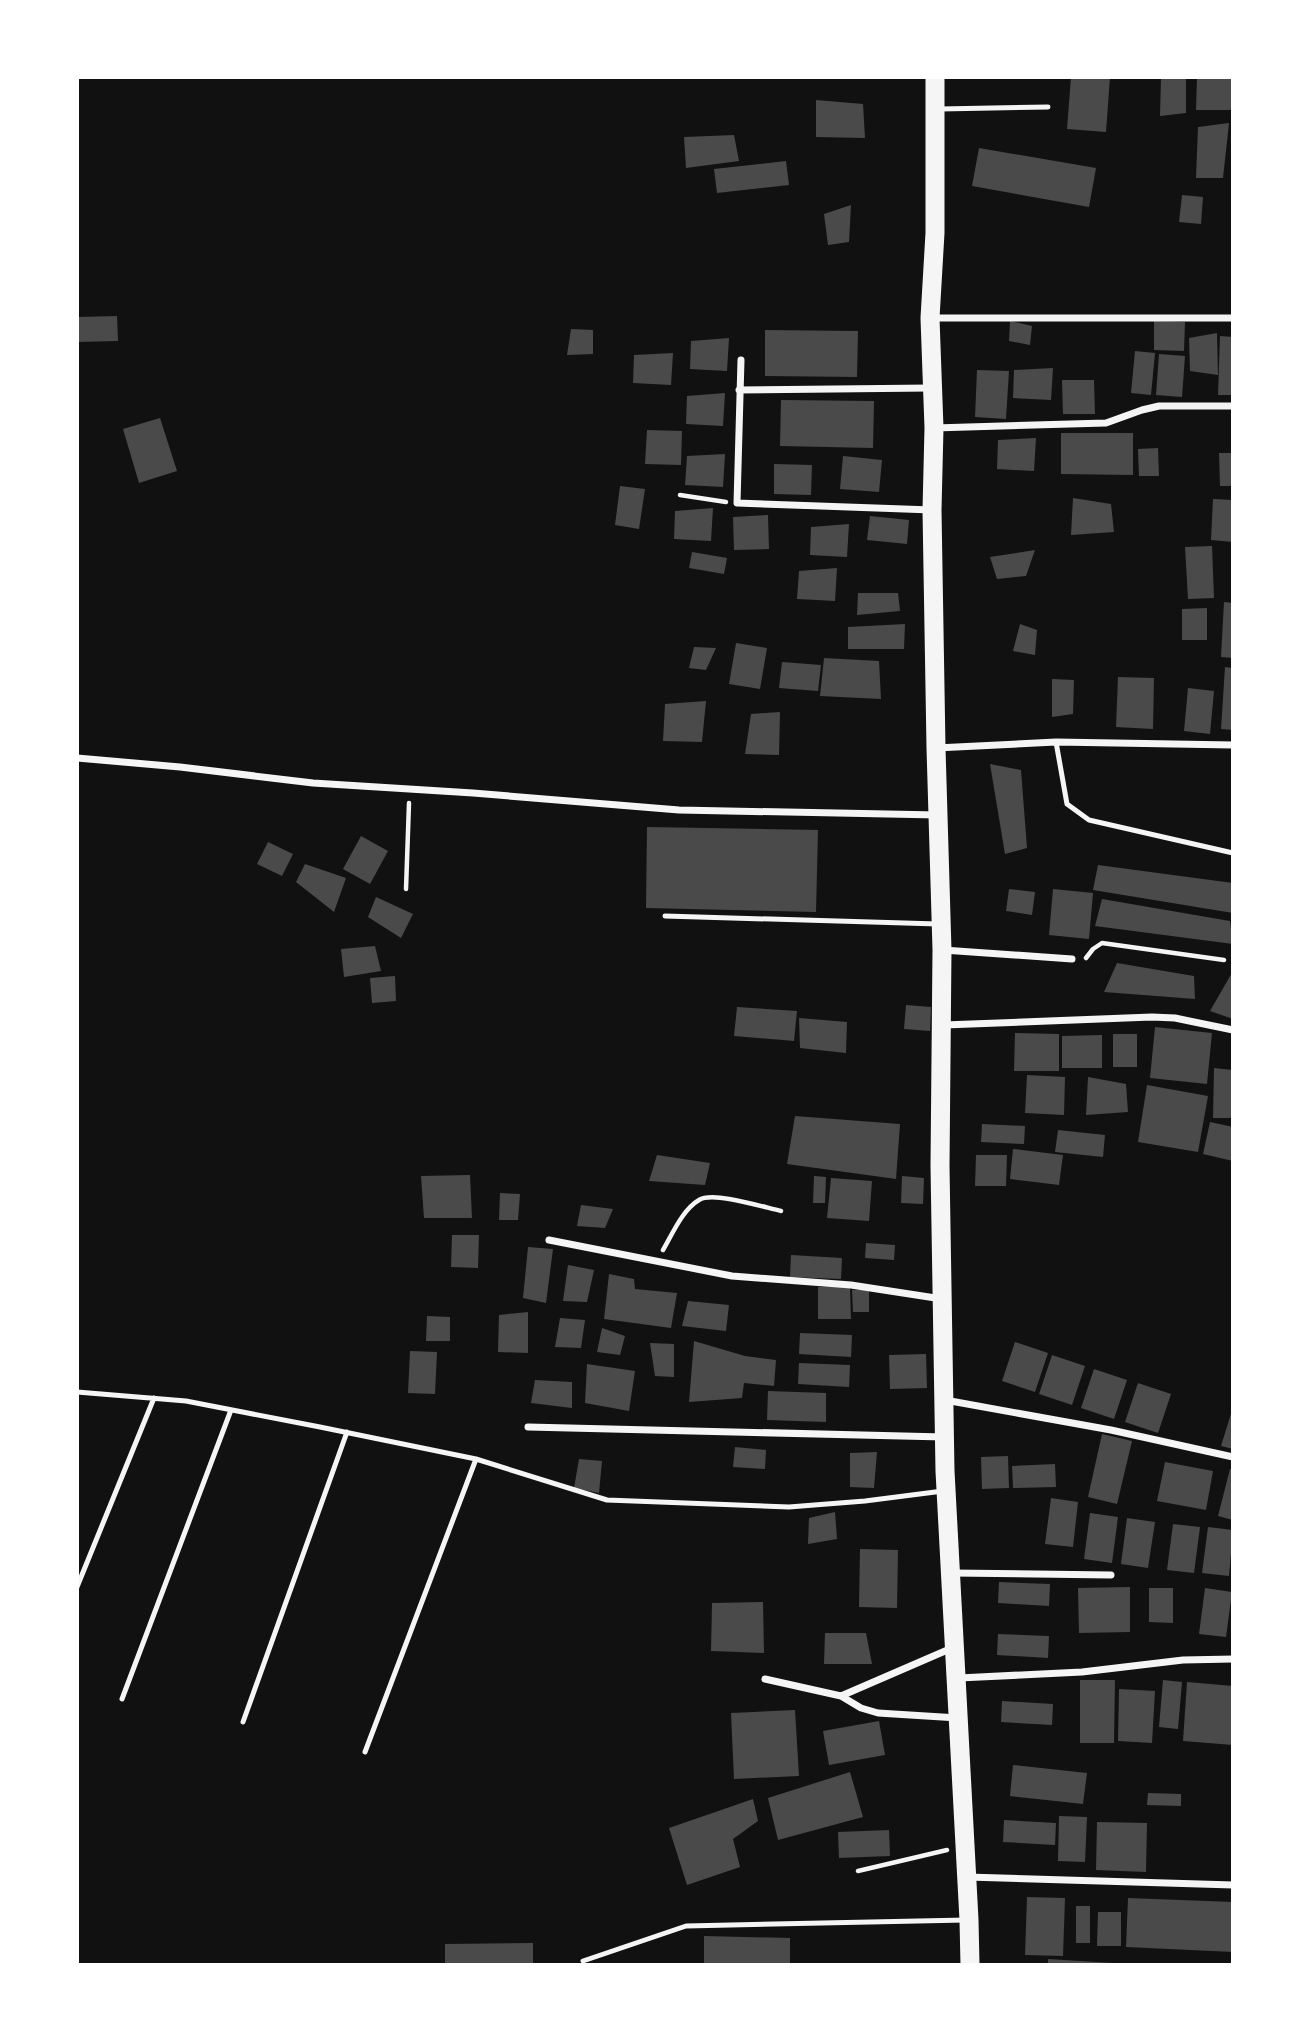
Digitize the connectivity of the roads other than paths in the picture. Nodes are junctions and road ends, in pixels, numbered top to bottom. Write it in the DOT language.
graph roads {
  1 [pos="935,77"];
  2 [pos="1048,107"];
  3 [pos="936,109"];
  4 [pos="930,318"];
  5 [pos="1233,318"];
  6 [pos="741,360"];
  7 [pos="931,388"];
  8 [pos="739,390"];
  9 [pos="1233,407"];
  10 [pos="933,428"];
  11 [pos="932,510"];
  12 [pos="1056,742"];
  13 [pos="1233,745"];
  14 [pos="936,748"];
  15 [pos="77,758"];
  16 [pos="939,816"];
  17 [pos="1233,853"];
  18 [pos="665,916"];
  19 [pos="941,924"];
  20 [pos="942,950"];
  21 [pos="1072,959"];
  22 [pos="940,1025"];
  23 [pos="1233,1030"];
  24 [pos="549,1240"];
  25 [pos="943,1299"];
  26 [pos="77,1392"];
  27 [pos="154,1398"];
  28 [pos="944,1400"];
  29 [pos="231,1410"];
  30 [pos="528,1427"];
  31 [pos="347,1432"];
  32 [pos="946,1437"];
  33 [pos="1233,1457"];
  34 [pos="476,1459"];
  35 [pos="946,1490"];
  36 [pos="952,1573"];
  37 [pos="1111,1575"];
  38 [pos="77,1587"];
  39 [pos="953,1648"];
  40 [pos="1233,1659"];
  41 [pos="955,1678"];
  42 [pos="765,1679"];
  43 [pos="841,1696"];
  44 [pos="122,1699"];
  45 [pos="959,1718"];
  46 [pos="243,1721"];
  47 [pos="365,1752"];
  48 [pos="966,1877"];
  49 [pos="1233,1885"];
  50 [pos="969,1920"];
  51 [pos="583,1961"];
  52 [pos="970,1965"];
  1 -- 3 [label="highway"];
  2 -- 3 [label="lane"];
  3 -- 4 [label="highway"];
  4 -- 5 [label="street"];
  4 -- 7 [label="highway"];
  6 -- 8 [label="street"];
  7 -- 8 [label="street"];
  7 -- 10 [label="highway"];
  8 -- 11 [label="street"];
  9 -- 10 [label="street"];
  10 -- 11 [label="highway"];
  11 -- 14 [label="highway"];
  12 -- 13 [label="street"];
  12 -- 14 [label="street"];
  12 -- 17 [label="lane"];
  14 -- 16 [label="highway"];
  15 -- 16 [label="street"];
  16 -- 19 [label="highway"];
  18 -- 19 [label="lane"];
  19 -- 20 [label="highway"];
  20 -- 21 [label="street"];
  20 -- 22 [label="highway"];
  22 -- 23 [label="street"];
  22 -- 25 [label="highway"];
  24 -- 25 [label="street"];
  25 -- 28 [label="highway"];
  26 -- 27 [label="lane"];
  27 -- 29 [label="lane"];
  27 -- 38 [label="lane"];
  28 -- 32 [label="highway"];
  28 -- 33 [label="street"];
  29 -- 31 [label="lane"];
  29 -- 44 [label="lane"];
  30 -- 32 [label="street"];
  31 -- 34 [label="lane"];
  31 -- 46 [label="lane"];
  32 -- 35 [label="highway"];
  34 -- 35 [label="lane"];
  34 -- 47 [label="lane"];
  35 -- 36 [label="highway"];
  36 -- 37 [label="street"];
  36 -- 39 [label="highway"];
  39 -- 41 [label="highway"];
  39 -- 43 [label="street"];
  40 -- 41 [label="street"];
  41 -- 45 [label="highway"];
  42 -- 43 [label="street"];
  43 -- 45 [label="street"];
  45 -- 48 [label="highway"];
  48 -- 49 [label="street"];
  48 -- 50 [label="highway"];
  50 -- 51 [label="lane"];
  50 -- 52 [label="highway"];
}
